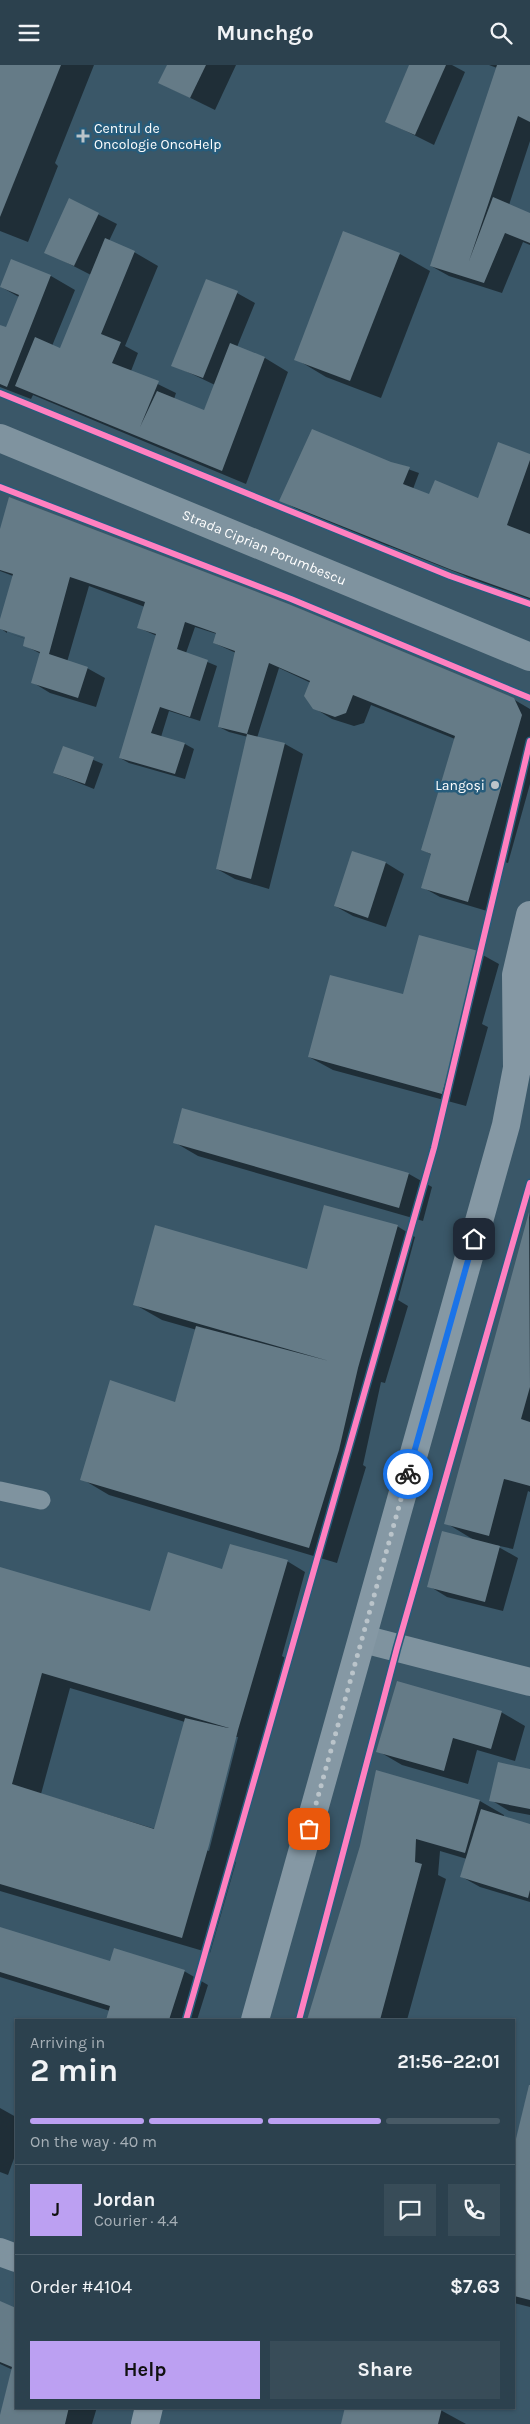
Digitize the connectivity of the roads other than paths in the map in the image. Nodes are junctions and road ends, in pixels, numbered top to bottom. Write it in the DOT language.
graph roads {
  1 [pos="0,438"];
  2 [pos="530,657"];
  3 [pos="530,915"];
  4 [pos="530,1043"];
  5 [pos="518,1068"];
  6 [pos="0,1491"];
  7 [pos="41,1500"];
  8 [pos="363,1639"];
  9 [pos="530,1682"];
  10 [pos="255,2019"];
  11 [pos="0,2252"];
  12 [pos="15,2258"];
  13 [pos="149,2409"];
  14 [pos="145,2424"];
  1 -- 2 [label="street, Strada Ciprian Porumbescu"];
  3 -- 5 [label="main road"];
  4 -- 5 [label="main road"];
  5 -- 8 [label="main road"];
  6 -- 7 [label="lane"];
  8 -- 9 [label="street"];
  8 -- 10 [label="main road"];
  11 -- 12 [label="street"];
  13 -- 14 [label="main road"];
}
